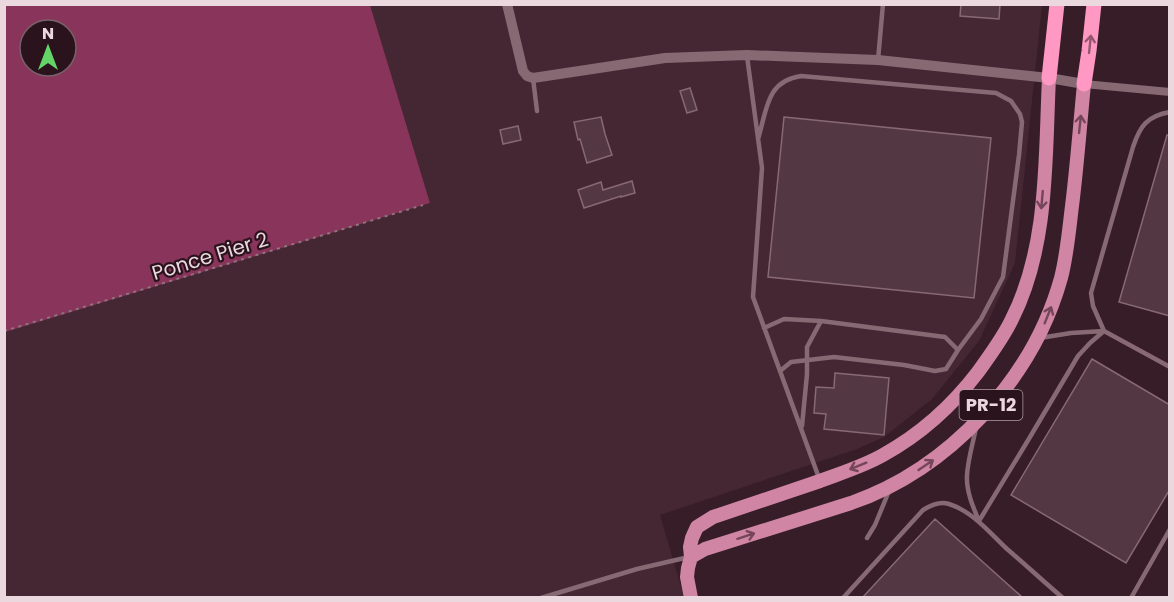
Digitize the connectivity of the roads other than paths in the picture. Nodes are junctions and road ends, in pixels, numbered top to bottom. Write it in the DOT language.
graph roads {
  1 [pos="507,4"];
  2 [pos="883,4"];
  3 [pos="1058,4"];
  4 [pos="1094,4"];
  5 [pos="747,55"];
  6 [pos="878,60"];
  7 [pos="533,78"];
  8 [pos="1048,78"];
  9 [pos="1084,84"];
  10 [pos="1170,92"];
  11 [pos="537,111"];
  12 [pos="1170,112"];
  13 [pos="759,139"];
  14 [pos="821,321"];
  15 [pos="764,328"];
  16 [pos="1104,331"];
  17 [pos="1037,338"];
  18 [pos="958,350"];
  19 [pos="807,361"];
  20 [pos="1170,368"];
  21 [pos="780,371"];
  22 [pos="978,419"];
  23 [pos="801,429"];
  24 [pos="820,481"];
  25 [pos="891,487"];
  26 [pos="979,521"];
  27 [pos="1170,529"];
  28 [pos="867,538"];
  29 [pos="691,557"];
  30 [pos="542,597"];
  31 [pos="692,597"];
  32 [pos="843,597"];
  33 [pos="1063,597"];
  34 [pos="1131,597"];
  1 -- 7 [label="street"];
  2 -- 6 [label="lane"];
  3 -- 8 [label="highway, PR-12"];
  9 -- 4 [label="highway, PR-12, one-way"];
  5 -- 6 [label="street"];
  5 -- 7 [label="street"];
  5 -- 13 [label="lane"];
  6 -- 8 [label="street"];
  7 -- 11 [label="lane"];
  8 -- 9 [label="street"];
  8 -- 24 [label="main road, PR-12, one-way"];
  9 -- 10 [label="street"];
  17 -- 9 [label="main road, PR-12, one-way"];
  12 -- 16 [label="lane"];
  13 -- 15 [label="lane"];
  13 -- 18 [label="lane"];
  14 -- 15 [label="lane"];
  14 -- 18 [label="lane"];
  14 -- 19 [label="lane"];
  15 -- 21 [label="lane"];
  16 -- 17 [label="lane"];
  16 -- 20 [label="lane"];
  16 -- 26 [label="lane"];
  17 -- 22 [label="main road, PR-12"];
  18 -- 19 [label="lane"];
  19 -- 21 [label="lane"];
  19 -- 23 [label="lane"];
  21 -- 23 [label="lane"];
  25 -- 22 [label="main road, PR-12, one-way"];
  22 -- 26 [label="lane"];
  23 -- 24 [label="lane"];
  24 -- 29 [label="main road, PR-12"];
  25 -- 28 [label="lane"];
  29 -- 25 [label="main road, PR-12, one-way"];
  26 -- 32 [label="lane"];
  26 -- 33 [label="lane"];
  27 -- 34 [label="lane"];
  29 -- 30 [label="lane"];
  29 -- 31 [label="main road, PR-12"];
}
